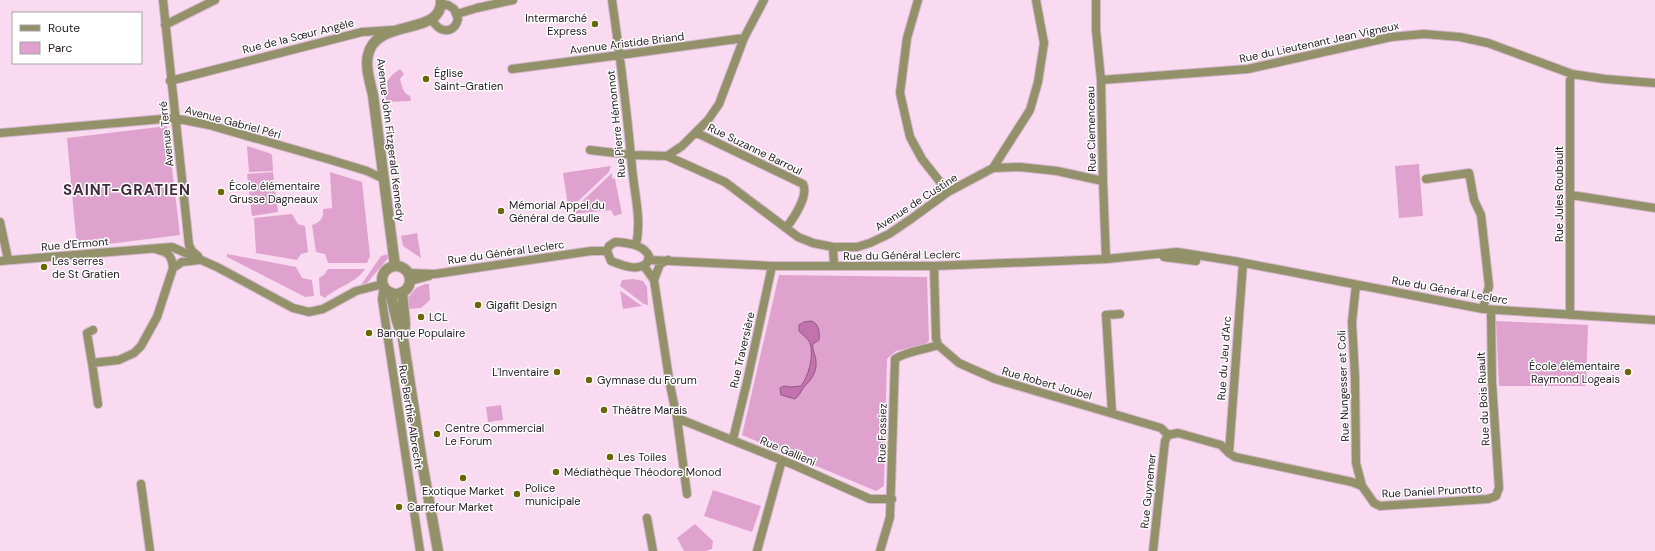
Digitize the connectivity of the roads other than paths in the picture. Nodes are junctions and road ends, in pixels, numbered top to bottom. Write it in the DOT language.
graph roads {
  1 [pos="163,0"];
  2 [pos="215,0"];
  3 [pos="513,0"];
  4 [pos="612,0"];
  5 [pos="764,0"];
  6 [pos="918,0"];
  7 [pos="1036,0"];
  8 [pos="1096,0"];
  9 [pos="442,2"];
  10 [pos="457,14"];
  11 [pos="432,19"];
  12 [pos="165,24"];
  13 [pos="394,30"];
  14 [pos="744,38"];
  15 [pos="620,56"];
  16 [pos="512,69"];
  17 [pos="1572,74"];
  18 [pos="1101,80"];
  19 [pos="170,81"];
  20 [pos="1655,83"];
  21 [pos="174,118"];
  22 [pos="0,133"];
  23 [pos="696,133"];
  24 [pos="590,150"];
  25 [pos="632,155"];
  26 [pos="667,156"];
  27 [pos="993,168"];
  28 [pos="384,179"];
  29 [pos="1426,179"];
  30 [pos="1103,181"];
  31 [pos="948,192"];
  32 [pos="1571,195"];
  33 [pos="1655,208"];
  34 [pos="0,222"];
  35 [pos="786,228"];
  36 [pos="636,245"];
  37 [pos="833,247"];
  38 [pos="152,248"];
  39 [pos="607,252"];
  40 [pos="1106,259"];
  41 [pos="4,260"];
  42 [pos="202,260"];
  43 [pos="669,260"];
  44 [pos="647,263"];
  45 [pos="1243,263"];
  46 [pos="395,266"];
  47 [pos="772,266"];
  48 [pos="834,266"];
  49 [pos="934,266"];
  50 [pos="173,268"];
  51 [pos="409,277"];
  52 [pos="654,280"];
  53 [pos="1356,284"];
  54 [pos="386,287"];
  55 [pos="402,292"];
  56 [pos="1487,309"];
  57 [pos="1120,314"];
  58 [pos="1570,315"];
  59 [pos="1655,320"];
  60 [pos="93,330"];
  61 [pos="403,338"];
  62 [pos="938,345"];
  63 [pos="92,363"];
  64 [pos="98,404"];
  65 [pos="1112,413"];
  66 [pos="677,418"];
  67 [pos="1168,435"];
  68 [pos="733,439"];
  69 [pos="1229,454"];
  70 [pos="782,460"];
  71 [pos="141,484"];
  72 [pos="1362,486"];
  73 [pos="1499,488"];
  74 [pos="687,494"];
  75 [pos="892,499"];
  76 [pos="647,518"];
  77 [pos="150,551"];
  78 [pos="420,551"];
  79 [pos="437,551"];
  80 [pos="653,551"];
  81 [pos="757,551"];
  82 [pos="880,551"];
  83 [pos="1153,551"];
  1 -- 12 [label="street, Avenue Terré"];
  2 -- 12 [label="street"];
  3 -- 10 [label="street"];
  4 -- 15 [label="street, Rue Pierre Hémonnot"];
  5 -- 14 [label="street"];
  6 -- 31 [label="street"];
  7 -- 27 [label="street"];
  8 -- 18 [label="street, Rue Clemenceau"];
  9 -- 10 [label="street"];
  9 -- 11 [label="street"];
  10 -- 11 [label="street"];
  11 -- 13 [label="street, Rue de la Sœur Angèle"];
  12 -- 19 [label="street, Avenue Terré"];
  13 -- 19 [label="street, Rue de la Sœur Angèle"];
  13 -- 28 [label="street, Avenue John Fitzgerald Kennedy"];
  14 -- 15 [label="street, Avenue Aristide Briand"];
  14 -- 23 [label="street"];
  15 -- 16 [label="street, Avenue Aristide Briand"];
  15 -- 25 [label="street, Rue Pierre Hémonnot"];
  17 -- 18 [label="street, Rue du Lieutenant Jean Vigneux"];
  17 -- 20 [label="street, Rue du Lieutenant Jean Vigneux"];
  17 -- 32 [label="street, Rue Jules Roubault"];
  18 -- 30 [label="street, Rue Clemenceau"];
  19 -- 21 [label="street, Avenue Terré"];
  21 -- 22 [label="street, Avenue Gabriel Péri"];
  21 -- 28 [label="street, Avenue Gabriel Péri"];
  21 -- 42 [label="street, Avenue Terré"];
  23 -- 26 [label="street"];
  23 -- 35 [label="street, Rue Suzanne Barroul"];
  24 -- 25 [label="street"];
  25 -- 26 [label="street"];
  25 -- 36 [label="street, Rue Pierre Hémonnot"];
  26 -- 35 [label="street, Avenue de Custine"];
  27 -- 30 [label="street, Avenue de Custine"];
  27 -- 31 [label="street, Avenue de Custine"];
  28 -- 46 [label="street, Avenue John Fitzgerald Kennedy"];
  29 -- 56 [label="street, Rue du Bois Ruault"];
  30 -- 40 [label="street, Rue Clemenceau"];
  31 -- 37 [label="street, Avenue de Custine"];
  32 -- 33 [label="street"];
  32 -- 58 [label="street, Rue Jules Roubault"];
  34 -- 41 [label="street"];
  35 -- 37 [label="street, Avenue de Custine"];
  36 -- 39 [label="street"];
  36 -- 44 [label="street"];
  37 -- 48 [label="street"];
  38 -- 41 [label="street, Rue d'Ermont"];
  38 -- 42 [label="street, Rue d'Ermont"];
  38 -- 50 [label="street, Rue d'Ermont"];
  39 -- 44 [label="street, Rue du Général Leclerc"];
  39 -- 51 [label="street, Rue du Général Leclerc"];
  40 -- 45 [label="street, Rue du Général Leclerc"];
  40 -- 49 [label="street, Rue du Général Leclerc"];
  42 -- 50 [label="street"];
  42 -- 54 [label="street, Rue d'Ermont"];
  43 -- 44 [label="street, Rue du Général Leclerc"];
  43 -- 47 [label="street, Rue du Général Leclerc"];
  43 -- 52 [label="street"];
  44 -- 52 [label="street"];
  45 -- 53 [label="street, Rue du Général Leclerc"];
  45 -- 69 [label="street, Rue du Jeu d'Arc"];
  46 -- 51 [label="street"];
  46 -- 54 [label="street"];
  47 -- 48 [label="street, Rue du Général Leclerc"];
  47 -- 68 [label="street, Rue Traversière"];
  48 -- 49 [label="street, Rue du Général Leclerc"];
  49 -- 62 [label="street"];
  50 -- 63 [label="street"];
  51 -- 55 [label="street"];
  52 -- 66 [label="street"];
  53 -- 56 [label="street, Rue du Général Leclerc"];
  53 -- 72 [label="street, Rue Nungesser et Coli"];
  54 -- 55 [label="street"];
  54 -- 61 [label="street, Rue Berthie Albrecht"];
  54 -- 78 [label="street, Rue Berthie Albrecht"];
  55 -- 61 [label="street, Rue Berthie Albrecht"];
  56 -- 58 [label="street, Rue du Général Leclerc"];
  56 -- 73 [label="street, Rue du Bois Ruault"];
  57 -- 65 [label="street"];
  58 -- 59 [label="street, Rue du Général Leclerc"];
  60 -- 63 [label="street"];
  61 -- 79 [label="street, Rue Berthie Albrecht"];
  62 -- 65 [label="street, Rue Robert Joubel"];
  62 -- 75 [label="street, Rue Fossiez"];
  63 -- 64 [label="street"];
  65 -- 67 [label="street, Rue Robert Joubel"];
  66 -- 68 [label="street, Rue Gallieni"];
  66 -- 74 [label="street"];
  67 -- 69 [label="street, Rue Robert Joubel"];
  67 -- 83 [label="street, Rue Guynemer"];
  68 -- 70 [label="street, Rue Gallieni"];
  69 -- 72 [label="street"];
  70 -- 75 [label="street, Rue Gallieni"];
  70 -- 81 [label="street"];
  71 -- 77 [label="street"];
  72 -- 73 [label="street, Rue Daniel Prunotto"];
  75 -- 82 [label="street, Rue Fossiez"];
  76 -- 80 [label="street"];
}
